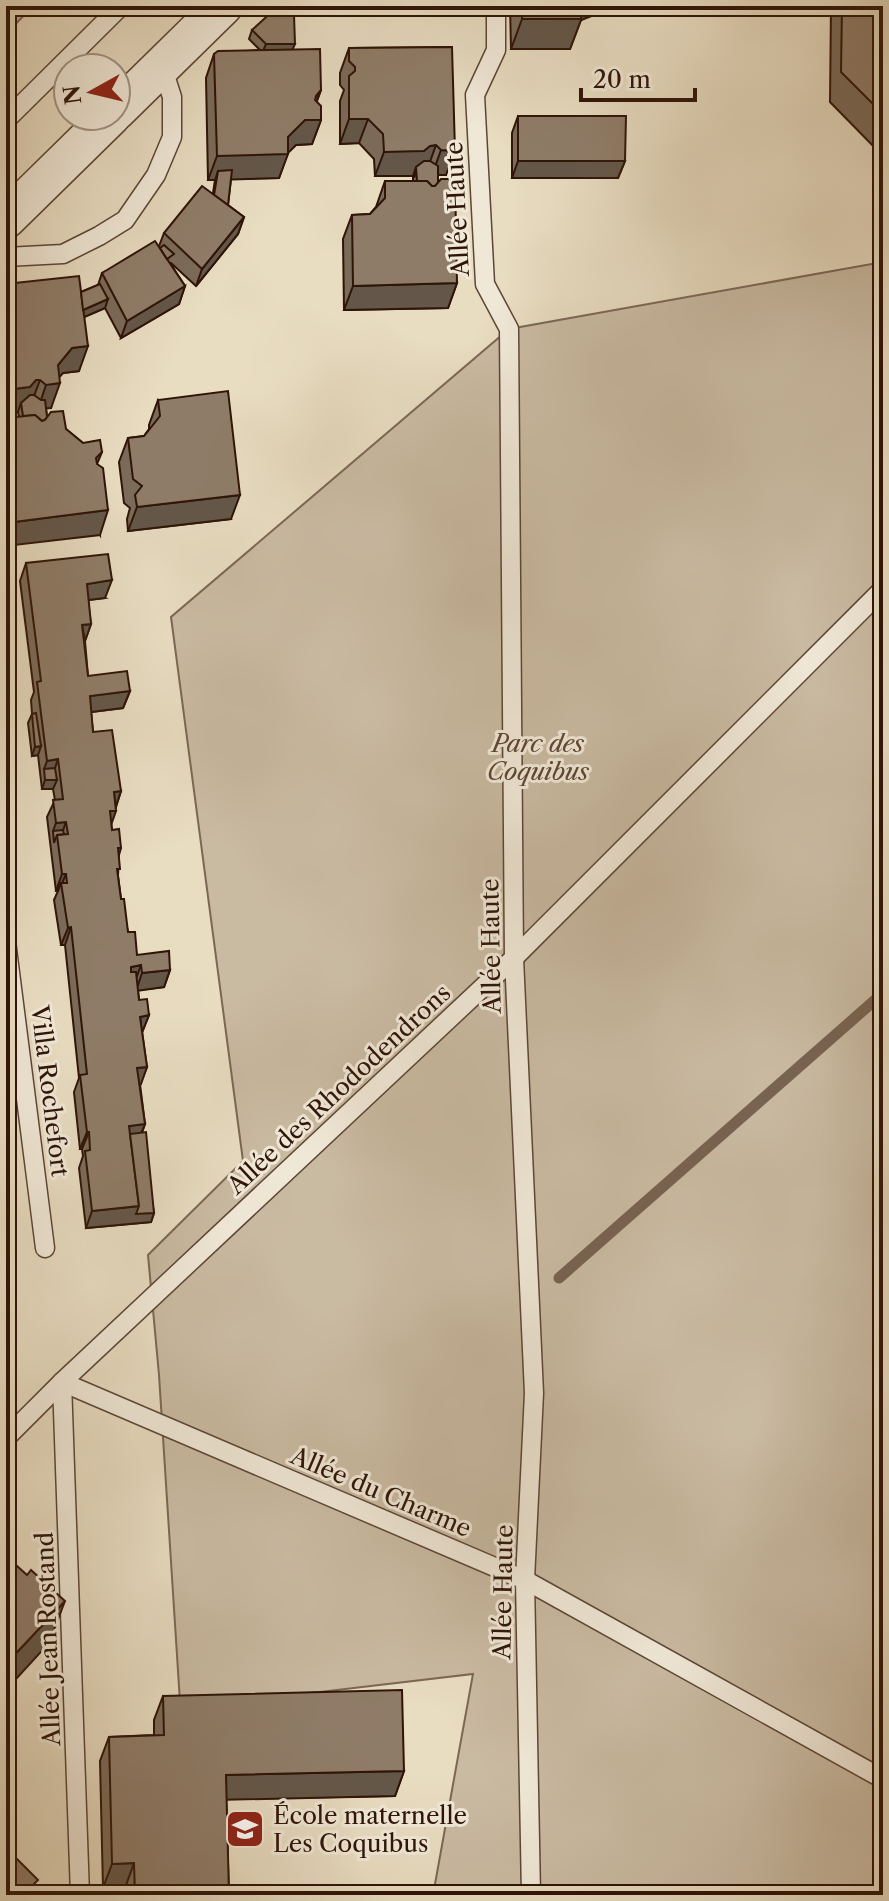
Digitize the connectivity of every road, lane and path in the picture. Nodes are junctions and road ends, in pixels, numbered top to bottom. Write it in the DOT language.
graph roads {
  1 [pos="121,6"];
  2 [pos="223,6"];
  3 [pos="496,6"];
  4 [pos="162,66"];
  5 [pos="132,95"];
  6 [pos="6,120"];
  7 [pos="95,132"];
  8 [pos="6,219"];
  9 [pos="6,257"];
  10 [pos="883,589"];
  11 [pos="6,941"];
  12 [pos="514,958"];
  13 [pos="45,1248"];
  14 [pos="62,1382"];
  15 [pos="6,1438"];
  16 [pos="525,1580"];
  17 [pos="883,1779"];
  18 [pos="80,1895"];
  19 [pos="531,1895"];
  1 -- 6 [label="lane"];
  2 -- 4 [label="street"];
  3 -- 12 [label="lane, Allée Haute"];
  4 -- 5 [label="street"];
  4 -- 9 [label="lane"];
  7 -- 8 [label="street"];
  10 -- 12 [label="lane, Allée des Rhododendrons"];
  11 -- 13 [label="lane, Villa Rochefort"];
  12 -- 14 [label="lane, Allée des Rhododendrons"];
  12 -- 16 [label="lane, Allée Haute"];
  14 -- 15 [label="lane, Allée des Rhododendrons"];
  14 -- 16 [label="lane, Allée du Charme"];
  14 -- 18 [label="lane, Allée Jean Rostand"];
  16 -- 17 [label="lane, Allée du Charme"];
  16 -- 19 [label="lane, Allée Haute"];
}
